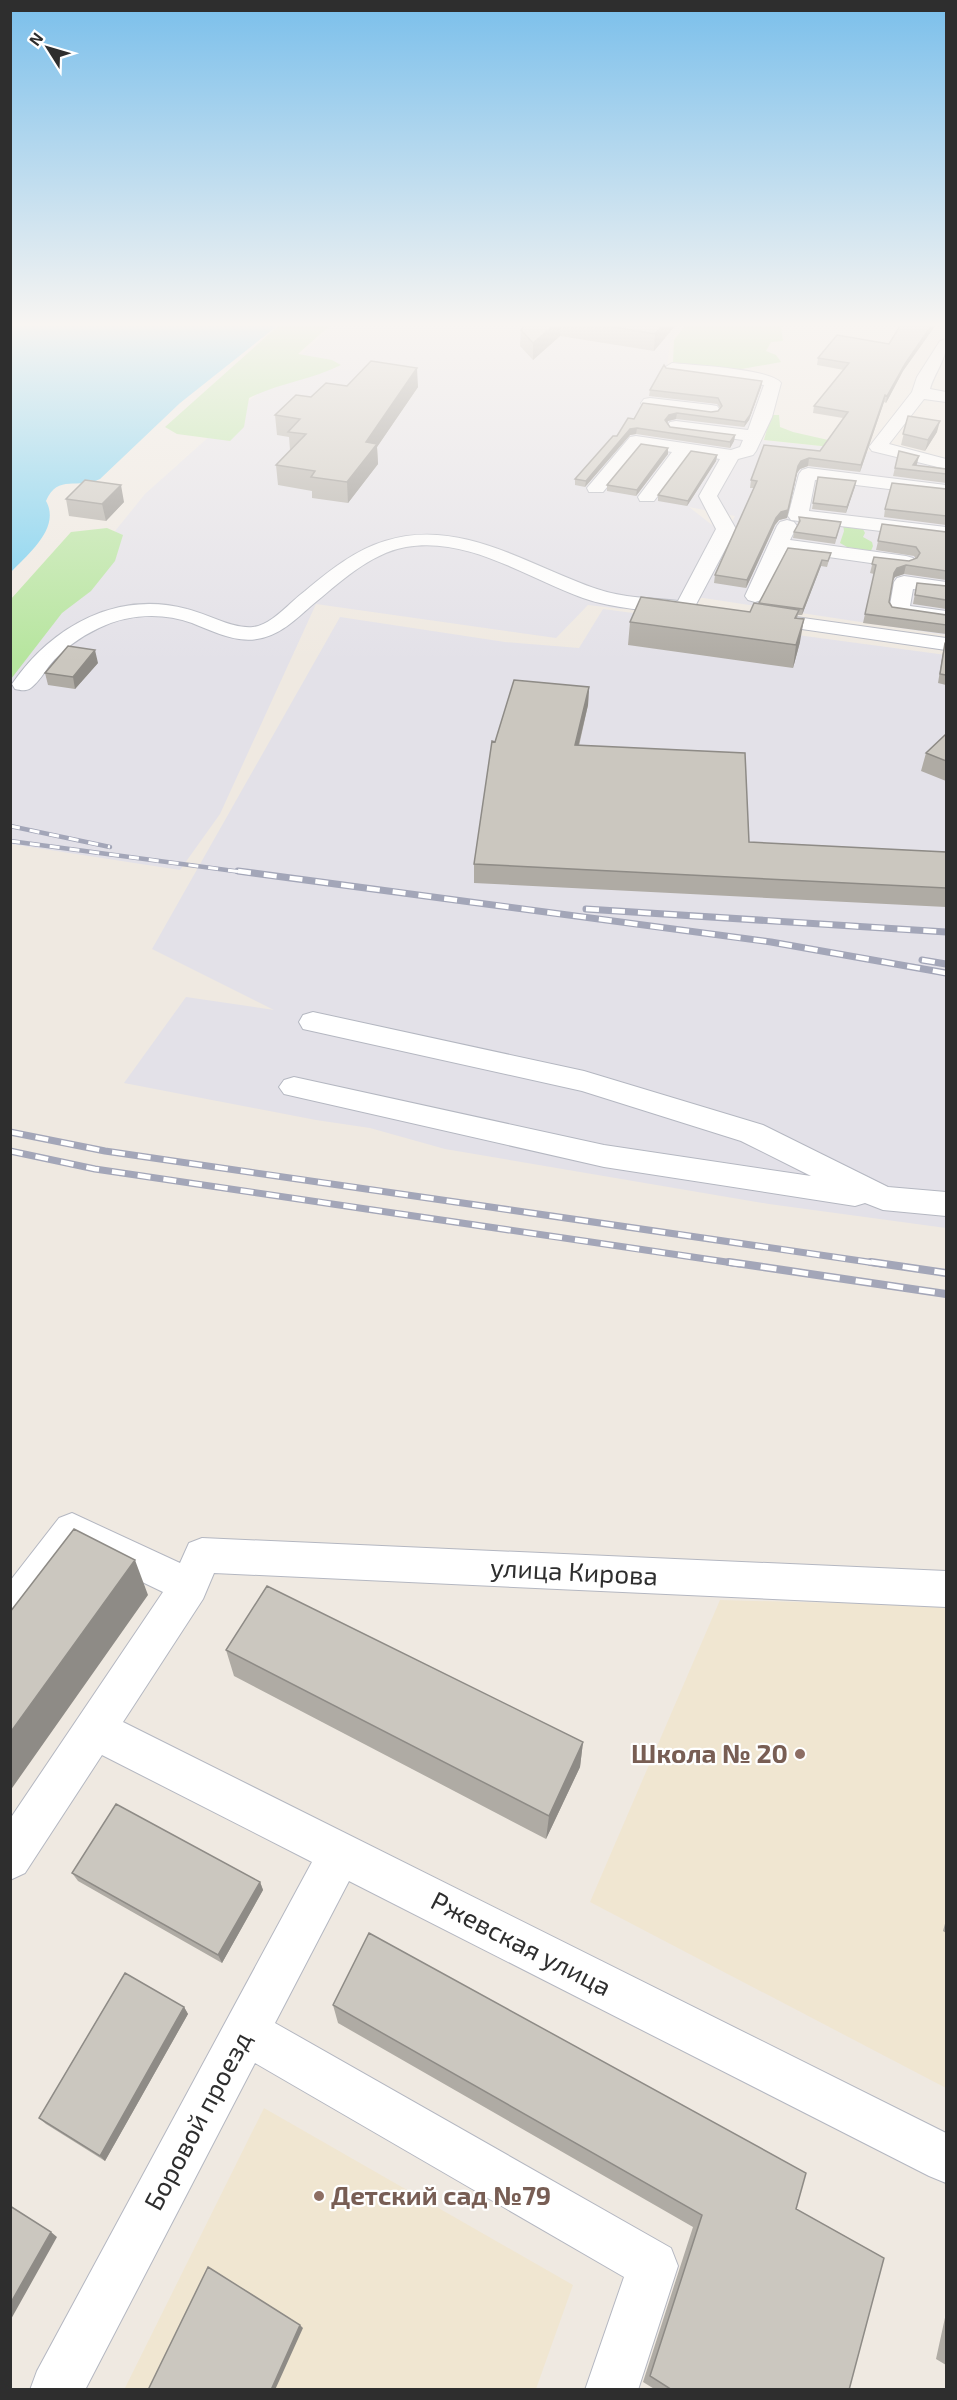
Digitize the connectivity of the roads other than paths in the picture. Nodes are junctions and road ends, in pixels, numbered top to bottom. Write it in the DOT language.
graph roads {
  1 [pos="754,438"];
  2 [pos="885,438"];
  3 [pos="684,448"];
  4 [pos="731,455"];
  5 [pos="946,464"];
  6 [pos="596,488"];
  7 [pos="946,490"];
  8 [pos="647,497"];
  9 [pos="798,516"];
  10 [pos="911,529"];
  11 [pos="946,533"];
  12 [pos="778,544"];
  13 [pos="905,572"];
  14 [pos="946,588"];
  15 [pos="755,596"];
  16 [pos="685,608"];
  17 [pos="709,611"];
  18 [pos="745,616"];
  19 [pos="946,617"];
  20 [pos="946,644"];
  21 [pos="23,684"];
  22 [pos="313,1022"];
  23 [pos="294,1087"];
  24 [pos="883,1198"];
  25 [pos="946,1204"];
  26 [pos="196,1570"];
  27 [pos="946,1589"];
  28 [pos="10,1613"];
  29 [pos="96,1730"];
  30 [pos="341,1852"];
  31 [pos="10,1858"];
  32 [pos="246,2032"];
  33 [pos="946,2159"];
  34 [pos="56,2390"];
  35 [pos="611,2390"];
  1 -- 4 [label="street"];
  2 -- 5 [label="street"];
  3 -- 4 [label="street"];
  3 -- 6 [label="street"];
  3 -- 8 [label="street"];
  4 -- 16 [label="street"];
  7 -- 9 [label="street"];
  9 -- 10 [label="street"];
  9 -- 12 [label="street"];
  10 -- 11 [label="street"];
  10 -- 13 [label="street"];
  12 -- 13 [label="street"];
  12 -- 15 [label="street"];
  13 -- 14 [label="street"];
  13 -- 19 [label="street"];
  16 -- 17 [label="street"];
  16 -- 21 [label="street"];
  18 -- 20 [label="street"];
  22 -- 24 [label="street"];
  23 -- 24 [label="street"];
  24 -- 25 [label="street"];
  26 -- 27 [label="street, улица Кирова"];
  26 -- 28 [label="street"];
  26 -- 29 [label="street"];
  29 -- 30 [label="street, Ржевская улица"];
  29 -- 31 [label="street"];
  30 -- 32 [label="street, Боровой проезд"];
  30 -- 33 [label="street, Ржевская улица"];
  32 -- 34 [label="street, Боровой проезд"];
  32 -- 35 [label="street"];
}
